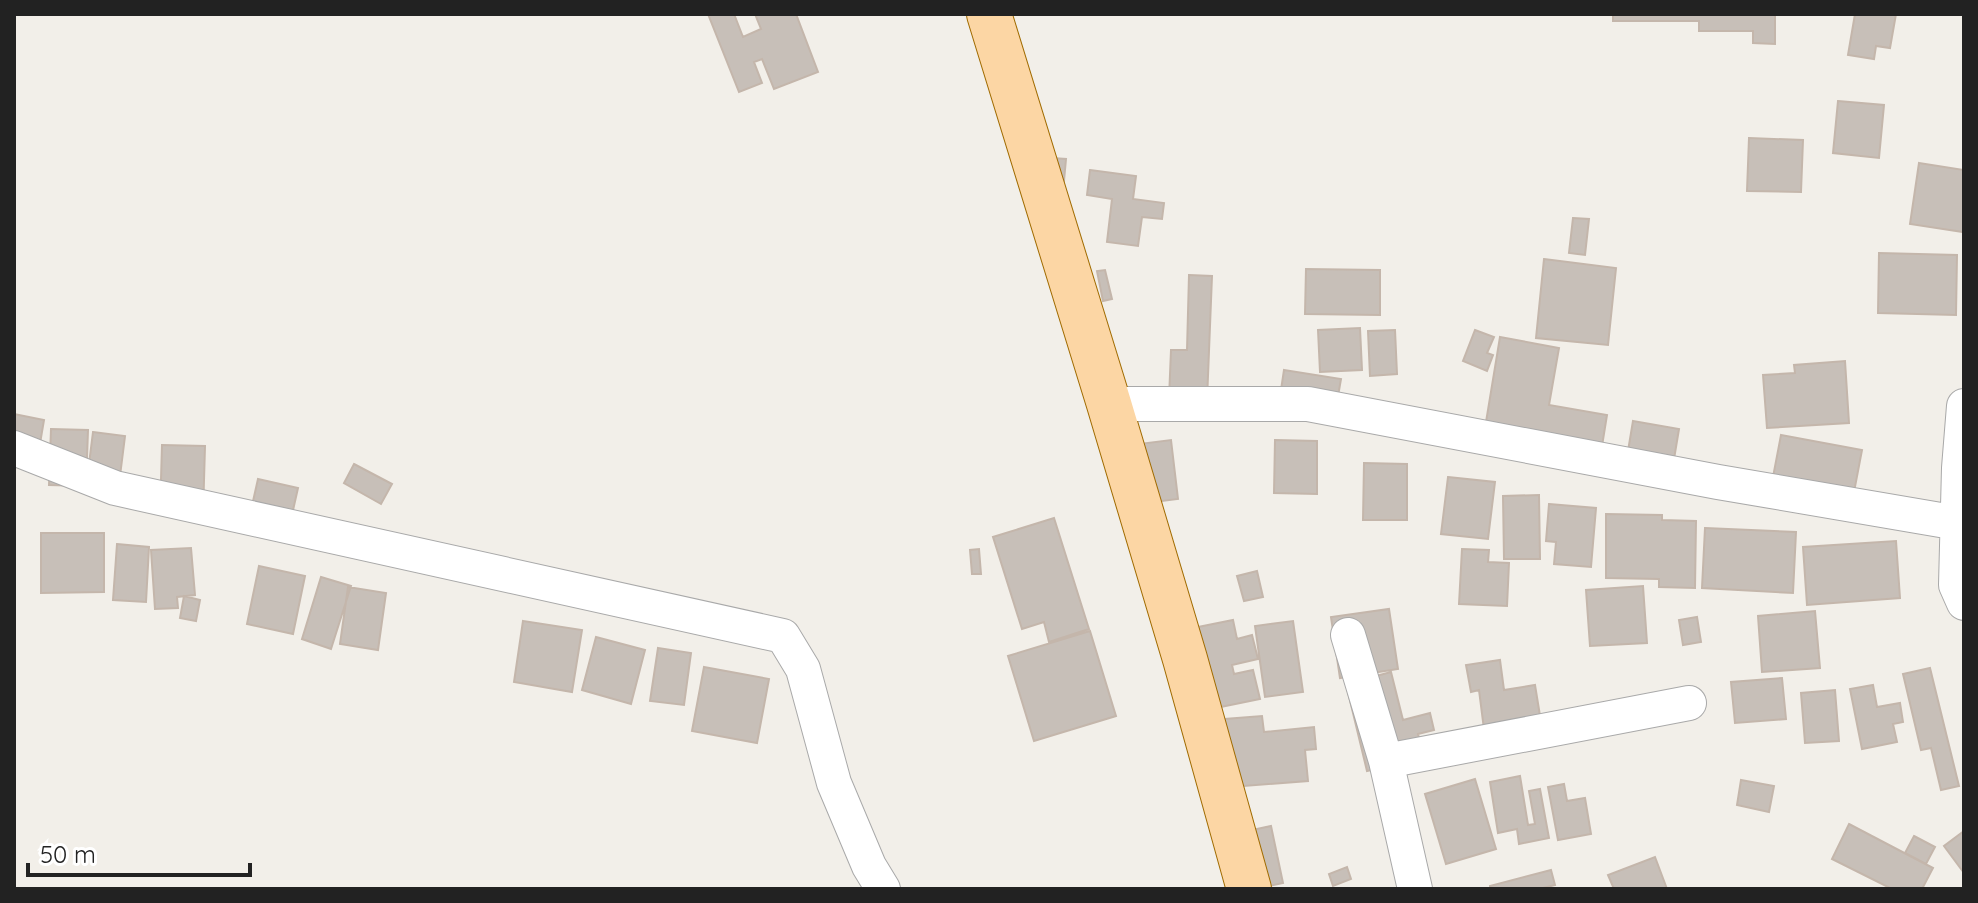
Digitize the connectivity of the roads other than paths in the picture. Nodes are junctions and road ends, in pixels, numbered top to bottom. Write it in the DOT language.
graph roads {
  1 [pos="989,14"];
  2 [pos="1109,404"];
  3 [pos="1964,406"];
  4 [pos="14,448"];
  5 [pos="1958,523"];
  6 [pos="1964,603"];
  7 [pos="1348,635"];
  8 [pos="1689,703"];
  9 [pos="1386,761"];
  10 [pos="883,889"];
  11 [pos="1249,889"];
  12 [pos="1415,889"];
  1 -- 2 [label="main road"];
  2 -- 5 [label="street"];
  2 -- 11 [label="main road"];
  3 -- 5 [label="street"];
  4 -- 10 [label="street"];
  5 -- 6 [label="street"];
  7 -- 9 [label="street"];
  8 -- 9 [label="street"];
  9 -- 12 [label="street"];
}
